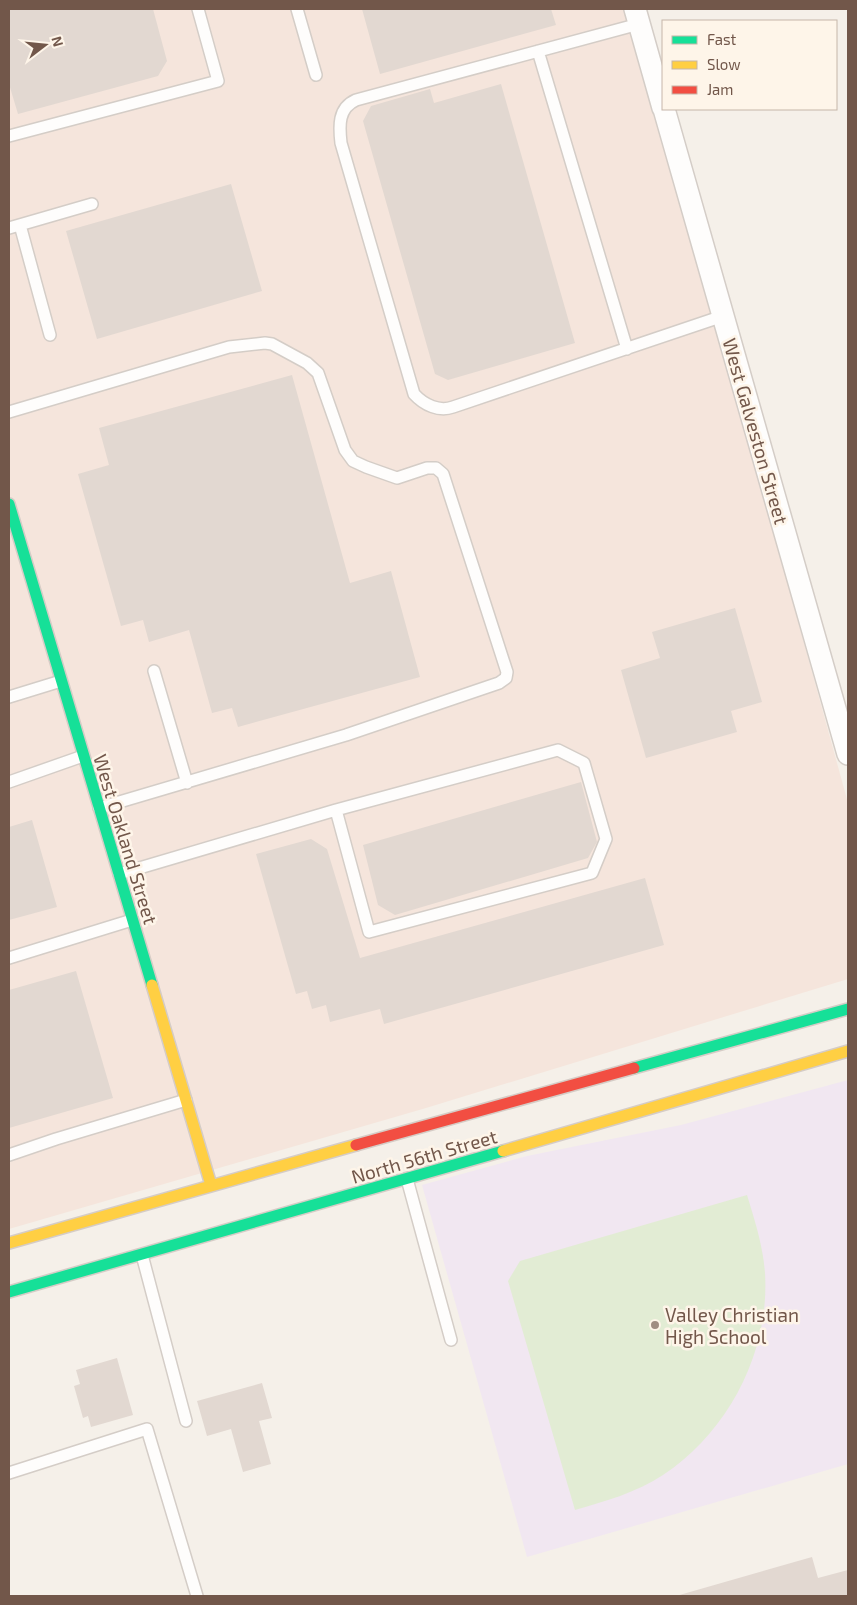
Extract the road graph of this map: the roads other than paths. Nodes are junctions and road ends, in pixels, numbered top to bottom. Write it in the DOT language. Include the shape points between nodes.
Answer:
graph roads {
  1 [pos="198,9"];
  2 [pos="297,9"];
  3 [pos="637,17"];
  4 [pos="538,51"];
  5 [pos="316,75"];
  6 [pos="662,104"];
  7 [pos="664,110"];
  8 [pos="9,136"];
  9 [pos="92,204"];
  10 [pos="14,227"];
  11 [pos="723,316"];
  12 [pos="50,335"];
  13 [pos="627,349"];
  14 [pos="9,412"];
  15 [pos="9,504"];
  16 [pos="154,671"];
  17 [pos="61,681"];
  18 [pos="9,696"];
  19 [pos="848,754"];
  20 [pos="83,756"];
  21 [pos="9,782"];
  22 [pos="187,783"];
  23 [pos="98,808"];
  24 [pos="336,810"];
  25 [pos="119,874"];
  26 [pos="132,920"];
  27 [pos="9,958"];
  28 [pos="848,1009"];
  29 [pos="848,1051"];
  30 [pos="186,1100"];
  31 [pos="9,1155"];
  32 [pos="408,1179"];
  33 [pos="211,1185"];
  34 [pos="9,1244"];
  35 [pos="142,1255"];
  36 [pos="9,1292"];
  37 [pos="451,1340"];
  38 [pos="186,1421"];
  39 [pos="9,1473"];
  40 [pos="197,1596"];
  1 -- 8 [label="lane" via="218,81"];
  2 -- 5 [label="lane"];
  3 -- 4 [label="lane"];
  3 -- 6 [label="street, West Galveston Street"];
  4 -- 13 [label="lane"];
  4 -- 13 [label="lane" via="356,100 343,110 341,144 414,394 428,405 446,409"];
  7 -- 11 [label="street, West Galveston Street"];
  9 -- 10 [label="lane"];
  10 -- 12 [label="lane"];
  11 -- 13 [label="lane"];
  11 -- 19 [label="street, West Galveston Street"];
  14 -- 22 [label="lane" via="229,347 265,342 288,351 318,373 345,450 353,461 396,478 427,468 436,468 443,474 508,672 506,678 499,684 358,732"];
  15 -- 17 [label="main road, West Oakland Street"];
  16 -- 22 [label="lane"];
  17 -- 18 [label="lane"];
  17 -- 20 [label="main road, West Oakland Street"];
  20 -- 21 [label="lane"];
  20 -- 23 [label="main road, West Oakland Street"];
  22 -- 23 [label="lane"];
  23 -- 25 [label="main road, West Oakland Street"];
  24 -- 24 [label="lane" via="558,750 584,763 606,839 592,873 369,932"];
  24 -- 25 [label="lane"];
  25 -- 26 [label="main road, West Oakland Street"];
  26 -- 27 [label="lane"];
  26 -- 30 [label="main road, West Oakland Street"];
  28 -- 33 [label="main road, North 56th Street"];
  29 -- 32 [label="main road, North 56th Street"];
  30 -- 31 [label="lane"];
  30 -- 33 [label="main road, West Oakland Street"];
  32 -- 35 [label="main road, North 56th Street"];
  32 -- 37 [label="lane"];
  33 -- 34 [label="main road, North 56th Street"];
  35 -- 36 [label="main road, North 56th Street"];
  35 -- 38 [label="lane"];
  39 -- 40 [label="lane" via="148,1429"];
}
